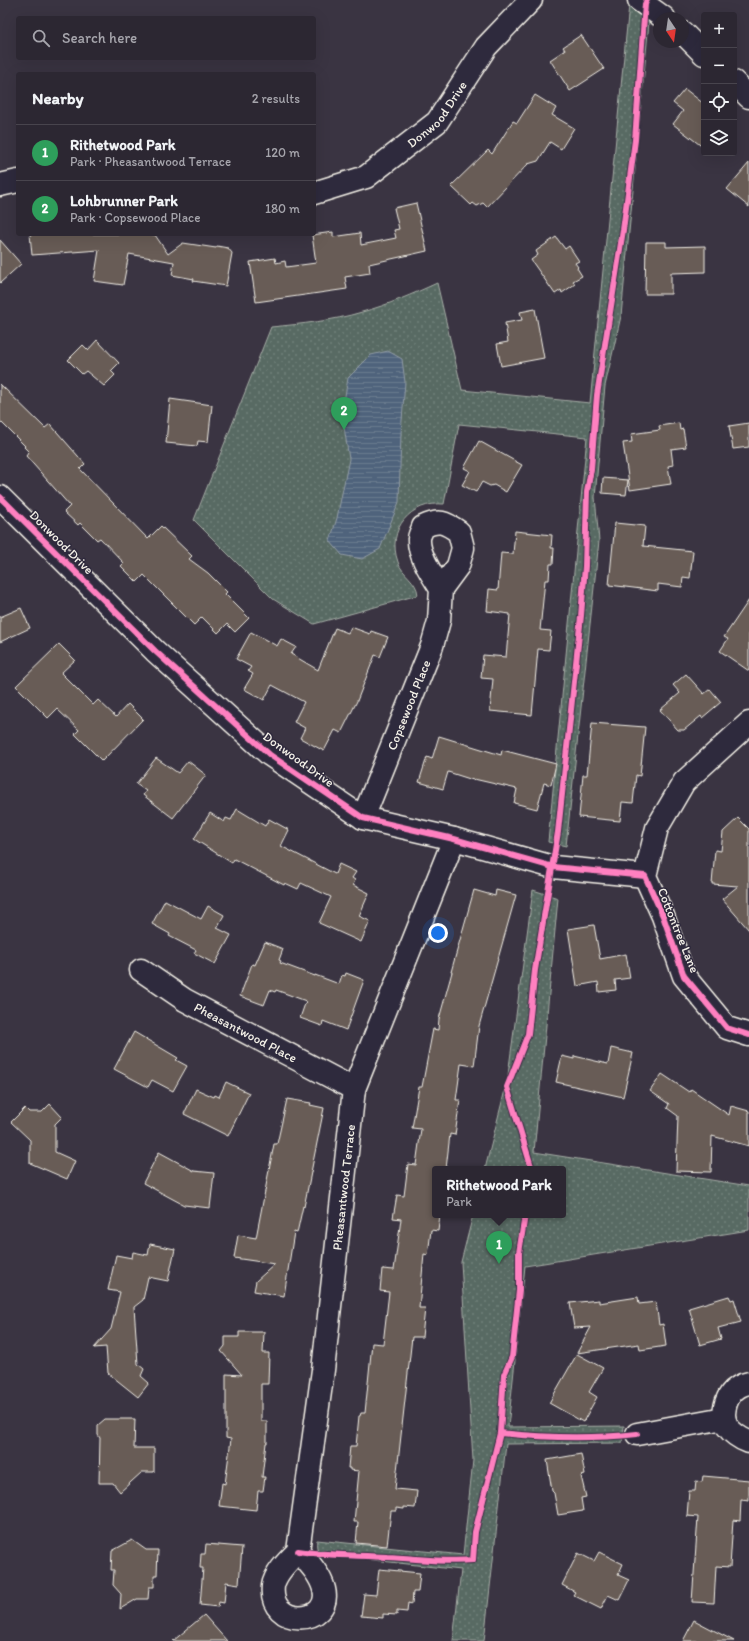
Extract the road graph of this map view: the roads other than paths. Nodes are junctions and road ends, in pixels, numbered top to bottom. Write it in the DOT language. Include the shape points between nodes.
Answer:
graph roads {
  1 [pos="531,0"];
  2 [pos="639,0"];
  3 [pos="665,12"];
  4 [pos="689,39"];
  5 [pos="701,51"];
  6 [pos="736,84"];
  7 [pos="749,97"];
  8 [pos="16,181"];
  9 [pos="0,185"];
  10 [pos="316,192"];
  11 [pos="0,497"];
  12 [pos="441,589"];
  13 [pos="749,723"];
  14 [pos="363,818"];
  15 [pos="454,838"];
  16 [pos="645,876"];
  17 [pos="141,970"];
  18 [pos="749,1035"];
  19 [pos="354,1089"];
  20 [pos="749,1383"];
  21 [pos="724,1418"];
  22 [pos="637,1434"];
  23 [pos="749,1442"];
  24 [pos="298,1551"];
  1 -- 10 [label="street, Donwood Drive" via="486,47 437,122 366,177"];
  2 -- 3 [label="street"];
  4 -- 5 [label="street"];
  6 -- 7 [label="street"];
  8 -- 9 [label="street"];
  11 -- 14 [label="street, Donwood Drive" via="155,651 270,755"];
  12 -- 14 [label="street, Copsewood Place" via="439,621 432,646"];
  13 -- 16 [label="street, Cottontree Lane" via="684,782 657,828"];
  14 -- 15 [label="street, Donwood Drive"];
  15 -- 16 [label="street, Donwood Drive" via="553,867"];
  15 -- 19 [label="street, Pheasantwood Terrace"];
  16 -- 18 [label="street, Cottontree Lane" via="663,916 684,976 727,1028"];
  17 -- 19 [label="street, Pheasantwood Place" via="185,1000"];
  19 -- 24 [label="street, Pheasantwood Terrace" via="323,1370"];
  20 -- 21 [label="street" via="743,1384 728,1397 725,1402"];
  21 -- 22 [label="street"];
  21 -- 23 [label="street" via="727,1426 741,1439"];
}
